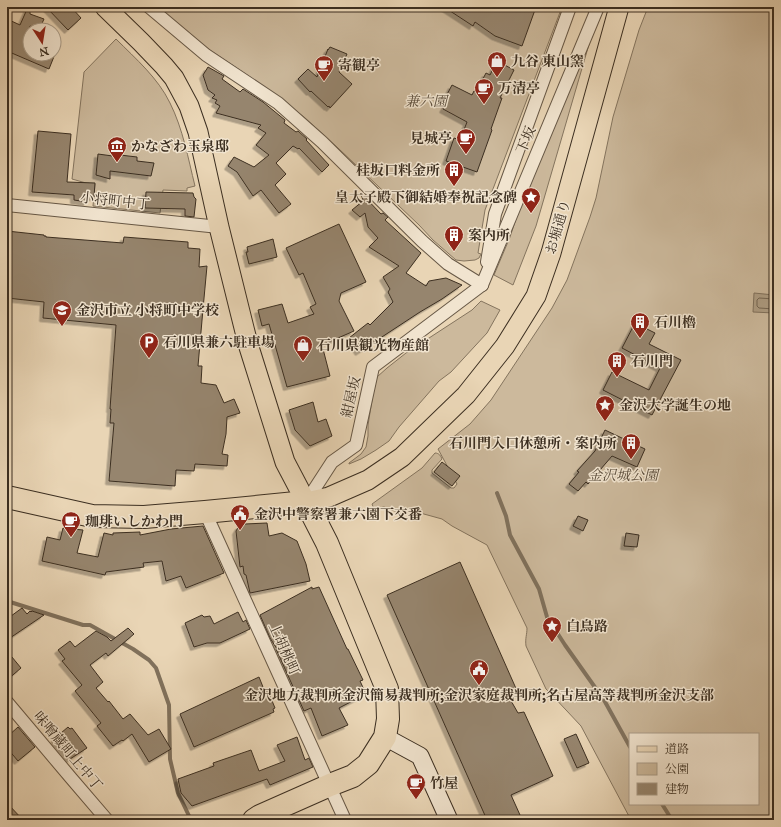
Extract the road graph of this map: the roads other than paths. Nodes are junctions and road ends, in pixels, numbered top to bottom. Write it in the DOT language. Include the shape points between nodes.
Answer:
graph roads {
  1 [pos="105,7"];
  2 [pos="150,7"];
  3 [pos="570,7"];
  4 [pos="598,7"];
  5 [pos="619,7"];
  6 [pos="7,205"];
  7 [pos="219,228"];
  8 [pos="482,285"];
  9 [pos="7,497"];
  10 [pos="306,502"];
  11 [pos="205,512"];
  12 [pos="7,702"];
  13 [pos="385,737"];
  14 [pos="330,785"];
  15 [pos="107,820"];
  16 [pos="254,820"];
  17 [pos="345,820"];
  18 [pos="449,820"];
  1 -- 7 [label="main road" via="174,78 189,106 198,132"];
  2 -- 8 [label="street" via="206,55 278,103 322,142 422,241 448,264"];
  3 -- 8 [label="street" via="495,214"];
  4 -- 8 [label="street, 下坂"];
  5 -- 10 [label="main road, お堀通り" via="551,254 536,296 506,346 466,395 402,457 368,480 329,497"];
  6 -- 7 [label="street, 小将町中丁"];
  7 -- 10 [label="main road" via="248,344 285,462"];
  8 -- 10 [label="street, 紺屋坂" via="373,367 356,445 332,462"];
  9 -- 11 [label="highway" via="92,516 144,517"];
  10 -- 11 [label="highway"];
  10 -- 13 [label="highway" via="327,543 387,689 388,719"];
  11 -- 14 [label="street, 上胡桃町"];
  12 -- 15 [label="street, 味噌蔵町上中丁"];
  13 -- 14 [label="highway" via="368,764 353,776"];
  13 -- 18 [label="street" via="420,756"];
  14 -- 16 [label="highway"];
  14 -- 17 [label="street, 上胡桃町"];
}
